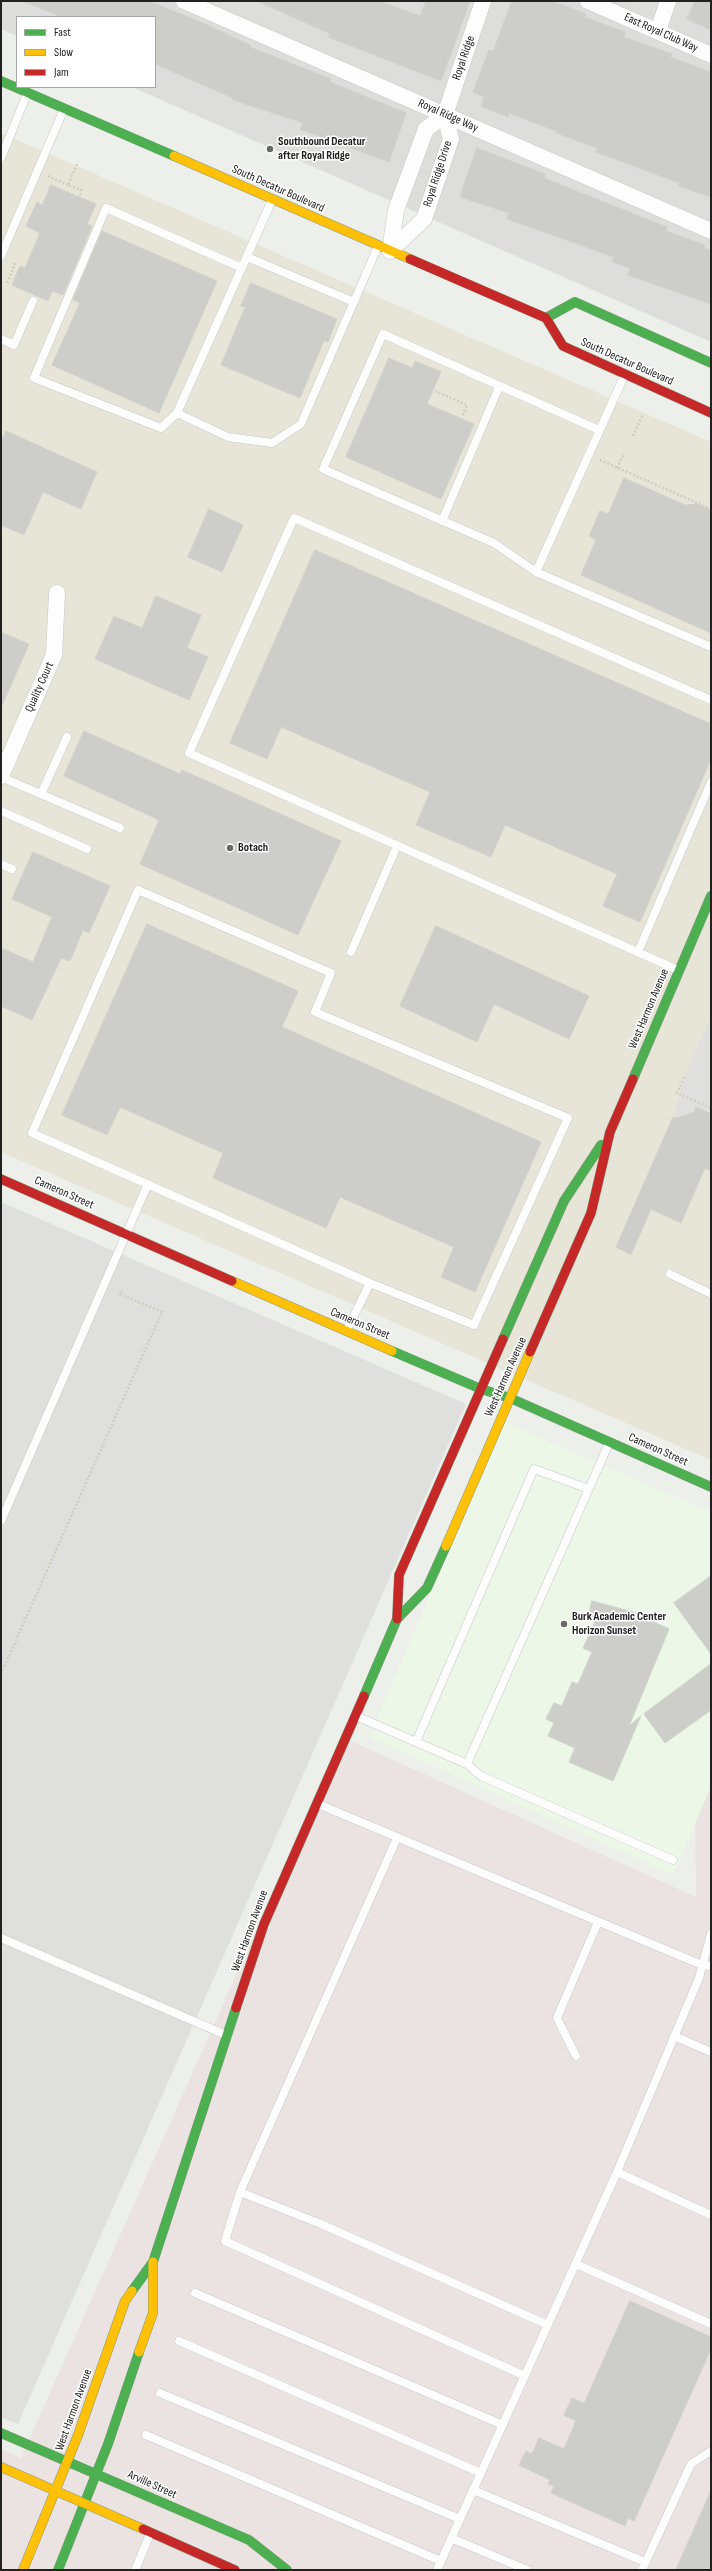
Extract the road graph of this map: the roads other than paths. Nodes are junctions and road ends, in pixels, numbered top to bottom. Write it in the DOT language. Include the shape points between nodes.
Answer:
graph roads {
  1 [pos="184,1"];
  2 [pos="483,1"];
  3 [pos="588,1"];
  4 [pos="668,1"];
  5 [pos="658,31"];
  6 [pos="711,54"];
  7 [pos="1,81"];
  8 [pos="16,88"];
  9 [pos="17,88"];
  10 [pos="28,93"];
  11 [pos="64,109"];
  12 [pos="445,115"];
  13 [pos="1,158"];
  14 [pos="272,199"];
  15 [pos="711,231"];
  16 [pos="384,248"];
  17 [pos="1,256"];
  18 [pos="247,257"];
  19 [pos="242,268"];
  20 [pos="33,301"];
  21 [pos="354,302"];
  22 [pos="546,318"];
  23 [pos="1,340"];
  24 [pos="711,363"];
  25 [pos="625,374"];
  26 [pos="499,387"];
  27 [pos="177,413"];
  28 [pos="711,413"];
  29 [pos="599,430"];
  30 [pos="442,521"];
  31 [pos="536,572"];
  32 [pos="57,593"];
  33 [pos="711,646"];
  34 [pos="711,700"];
  35 [pos="67,737"];
  36 [pos="1,777"];
  37 [pos="711,782"];
  38 [pos="41,794"];
  39 [pos="1,811"];
  40 [pos="120,828"];
  41 [pos="397,846"];
  42 [pos="87,849"];
  43 [pos="1,864"];
  44 [pos="12,869"];
  45 [pos="711,896"];
  46 [pos="351,952"];
  47 [pos="638,952"];
  48 [pos="679,970"];
  49 [pos="610,1132"];
  50 [pos="1,1179"];
  51 [pos="148,1184"];
  52 [pos="126,1233"];
  53 [pos="670,1274"];
  54 [pos="370,1283"];
  55 [pos="711,1294"];
  56 [pos="347,1331"];
  57 [pos="481,1389"];
  58 [pos="510,1398"];
  59 [pos="610,1442"];
  60 [pos="711,1487"];
  61 [pos="589,1489"];
  62 [pos="1,1521"];
  63 [pos="397,1619"];
  64 [pos="354,1715"];
  65 [pos="416,1742"];
  66 [pos="467,1764"];
  67 [pos="315,1803"];
  68 [pos="397,1838"];
  69 [pos="673,1860"];
  70 [pos="598,1922"];
  71 [pos="711,1934"];
  72 [pos="1,1938"];
  73 [pos="702,1965"];
  74 [pos="711,1966"];
  75 [pos="226,2036"];
  76 [pos="674,2036"];
  77 [pos="711,2052"];
  78 [pos="576,2056"];
  79 [pos="617,2172"];
  80 [pos="240,2192"];
  81 [pos="711,2215"];
  82 [pos="152,2262"];
  83 [pos="576,2264"];
  84 [pos="195,2293"];
  85 [pos="711,2324"];
  86 [pos="548,2325"];
  87 [pos="179,2341"];
  88 [pos="525,2376"];
  89 [pos="160,2393"];
  90 [pos="503,2424"];
  91 [pos="1,2433"];
  92 [pos="146,2434"];
  93 [pos="711,2451"];
  94 [pos="68,2461"];
  95 [pos="1,2467"];
  96 [pos="97,2473"];
  97 [pos="480,2473"];
  98 [pos="473,2490"];
  99 [pos="56,2491"];
  100 [pos="85,2504"];
  101 [pos="460,2519"];
  102 [pos="151,2533"];
  103 [pos="451,2538"];
  104 [pos="645,2562"];
  105 [pos="439,2567"];
  106 [pos="23,2570"];
  107 [pos="58,2570"];
  108 [pos="134,2570"];
  109 [pos="235,2570"];
  110 [pos="287,2570"];
  111 [pos="527,2570"];
  112 [pos="642,2570"];
  1 -- 12 [label="street, Royal Ridge Way"];
  2 -- 12 [label="street, Royal Ridge"];
  3 -- 5 [label="street, East Royal Club Way"];
  4 -- 5 [label="street"];
  5 -- 6 [label="street, East Royal Club Way"];
  7 -- 8 [label="main road, South Decatur Boulevard"];
  9 -- 10 [label="main road, South Decatur Boulevard"];
  10 -- 11 [label="main road, South Decatur Boulevard"];
  10 -- 13 [label="lane"];
  11 -- 14 [label="main road, South Decatur Boulevard"];
  11 -- 17 [label="lane"];
  12 -- 15 [label="street, Royal Ridge Way"];
  12 -- 16 [label="street, Royal Ridge Drive" via="426,129"];
  12 -- 16 [label="street, Royal Ridge Drive" via="451,139 424,219"];
  14 -- 16 [label="main road, South Decatur Boulevard"];
  14 -- 18 [label="lane"];
  16 -- 21 [label="lane"];
  16 -- 22 [label="main road, South Decatur Boulevard"];
  18 -- 19 [label="lane"];
  18 -- 21 [label="lane"];
  19 -- 27 [label="lane"];
  19 -- 27 [label="lane" via="106,208 34,378 161,428"];
  20 -- 23 [label="lane" via="14,345"];
  21 -- 27 [label="lane" via="301,424 272,443 228,437"];
  22 -- 24 [label="main road" via="575,302"];
  22 -- 25 [label="main road, South Decatur Boulevard" via="563,346"];
  25 -- 28 [label="main road, South Decatur Boulevard"];
  25 -- 29 [label="lane"];
  26 -- 29 [label="lane"];
  26 -- 30 [label="lane"];
  26 -- 30 [label="lane" via="383,334 323,469"];
  29 -- 31 [label="lane"];
  30 -- 31 [label="lane" via="494,543"];
  31 -- 33 [label="lane"];
  32 -- 36 [label="street, Quality Court" via="54,655"];
  34 -- 41 [label="lane" via="294,518 188,753"];
  35 -- 38 [label="lane"];
  36 -- 38 [label="lane"];
  37 -- 47 [label="lane"];
  38 -- 40 [label="lane"];
  39 -- 42 [label="lane"];
  41 -- 46 [label="lane"];
  41 -- 47 [label="lane"];
  43 -- 44 [label="lane"];
  45 -- 48 [label="main road, West Harmon Avenue"];
  47 -- 48 [label="lane"];
  48 -- 49 [label="main road, West Harmon Avenue"];
  49 -- 57 [label="main road, West Harmon Avenue" via="564,1201"];
  49 -- 58 [label="main road, West Harmon Avenue" via="591,1213"];
  50 -- 52 [label="main road, Cameron Street"];
  51 -- 52 [label="lane"];
  51 -- 54 [label="lane"];
  51 -- 54 [label="lane" via="32,1132 138,890 331,973 315,1012 568,1118 474,1325"];
  52 -- 56 [label="main road, Cameron Street"];
  52 -- 62 [label="lane"];
  53 -- 55 [label="lane"];
  54 -- 56 [label="lane"];
  56 -- 57 [label="main road, Cameron Street"];
  57 -- 58 [label="main road, Cameron Street"];
  57 -- 63 [label="main road, West Harmon Avenue" via="399,1575"];
  58 -- 59 [label="main road, Cameron Street"];
  58 -- 63 [label="main road, West Harmon Avenue" via="427,1588"];
  59 -- 60 [label="main road, Cameron Street"];
  59 -- 61 [label="lane"];
  61 -- 65 [label="lane" via="534,1469"];
  61 -- 66 [label="lane"];
  63 -- 64 [label="main road, West Harmon Avenue"];
  64 -- 65 [label="lane"];
  64 -- 67 [label="main road, West Harmon Avenue"];
  65 -- 66 [label="lane"];
  66 -- 69 [label="lane" via="481,1776"];
  67 -- 68 [label="lane"];
  67 -- 75 [label="main road, West Harmon Avenue" via="264,1924"];
  68 -- 70 [label="lane"];
  68 -- 80 [label="lane"];
  70 -- 73 [label="lane"];
  70 -- 78 [label="lane" via="557,2018"];
  71 -- 73 [label="lane"];
  72 -- 75 [label="lane"];
  73 -- 74 [label="lane"];
  73 -- 76 [label="lane"];
  75 -- 82 [label="main road, West Harmon Avenue"];
  76 -- 77 [label="lane"];
  76 -- 79 [label="lane"];
  79 -- 81 [label="lane"];
  79 -- 83 [label="lane"];
  80 -- 86 [label="lane" via="321,2224"];
  80 -- 88 [label="lane" via="225,2241"];
  82 -- 94 [label="main road, West Harmon Avenue" via="125,2301"];
  82 -- 96 [label="main road, West Harmon Avenue" via="153,2313"];
  83 -- 85 [label="lane"];
  83 -- 86 [label="lane"];
  84 -- 90 [label="lane"];
  86 -- 88 [label="lane"];
  87 -- 97 [label="lane"];
  88 -- 90 [label="lane"];
  89 -- 101 [label="lane"];
  90 -- 97 [label="lane"];
  91 -- 94 [label="main road, Arville Street"];
  92 -- 105 [label="lane"];
  93 -- 104 [label="lane" via="690,2464"];
  94 -- 96 [label="main road, Arville Street"];
  94 -- 99 [label="main road, West Harmon Avenue"];
  95 -- 99 [label="main road"];
  96 -- 100 [label="main road, West Harmon Avenue"];
  96 -- 110 [label="main road, Arville Street" via="249,2540"];
  97 -- 98 [label="lane"];
  98 -- 101 [label="lane"];
  98 -- 104 [label="lane"];
  99 -- 100 [label="main road"];
  99 -- 106 [label="main road, West Harmon Avenue"];
  100 -- 102 [label="main road"];
  100 -- 107 [label="main road, West Harmon Avenue"];
  101 -- 103 [label="lane"];
  102 -- 108 [label="lane"];
  102 -- 109 [label="main road"];
  103 -- 105 [label="lane"];
  103 -- 111 [label="lane"];
  104 -- 112 [label="lane"];
}
